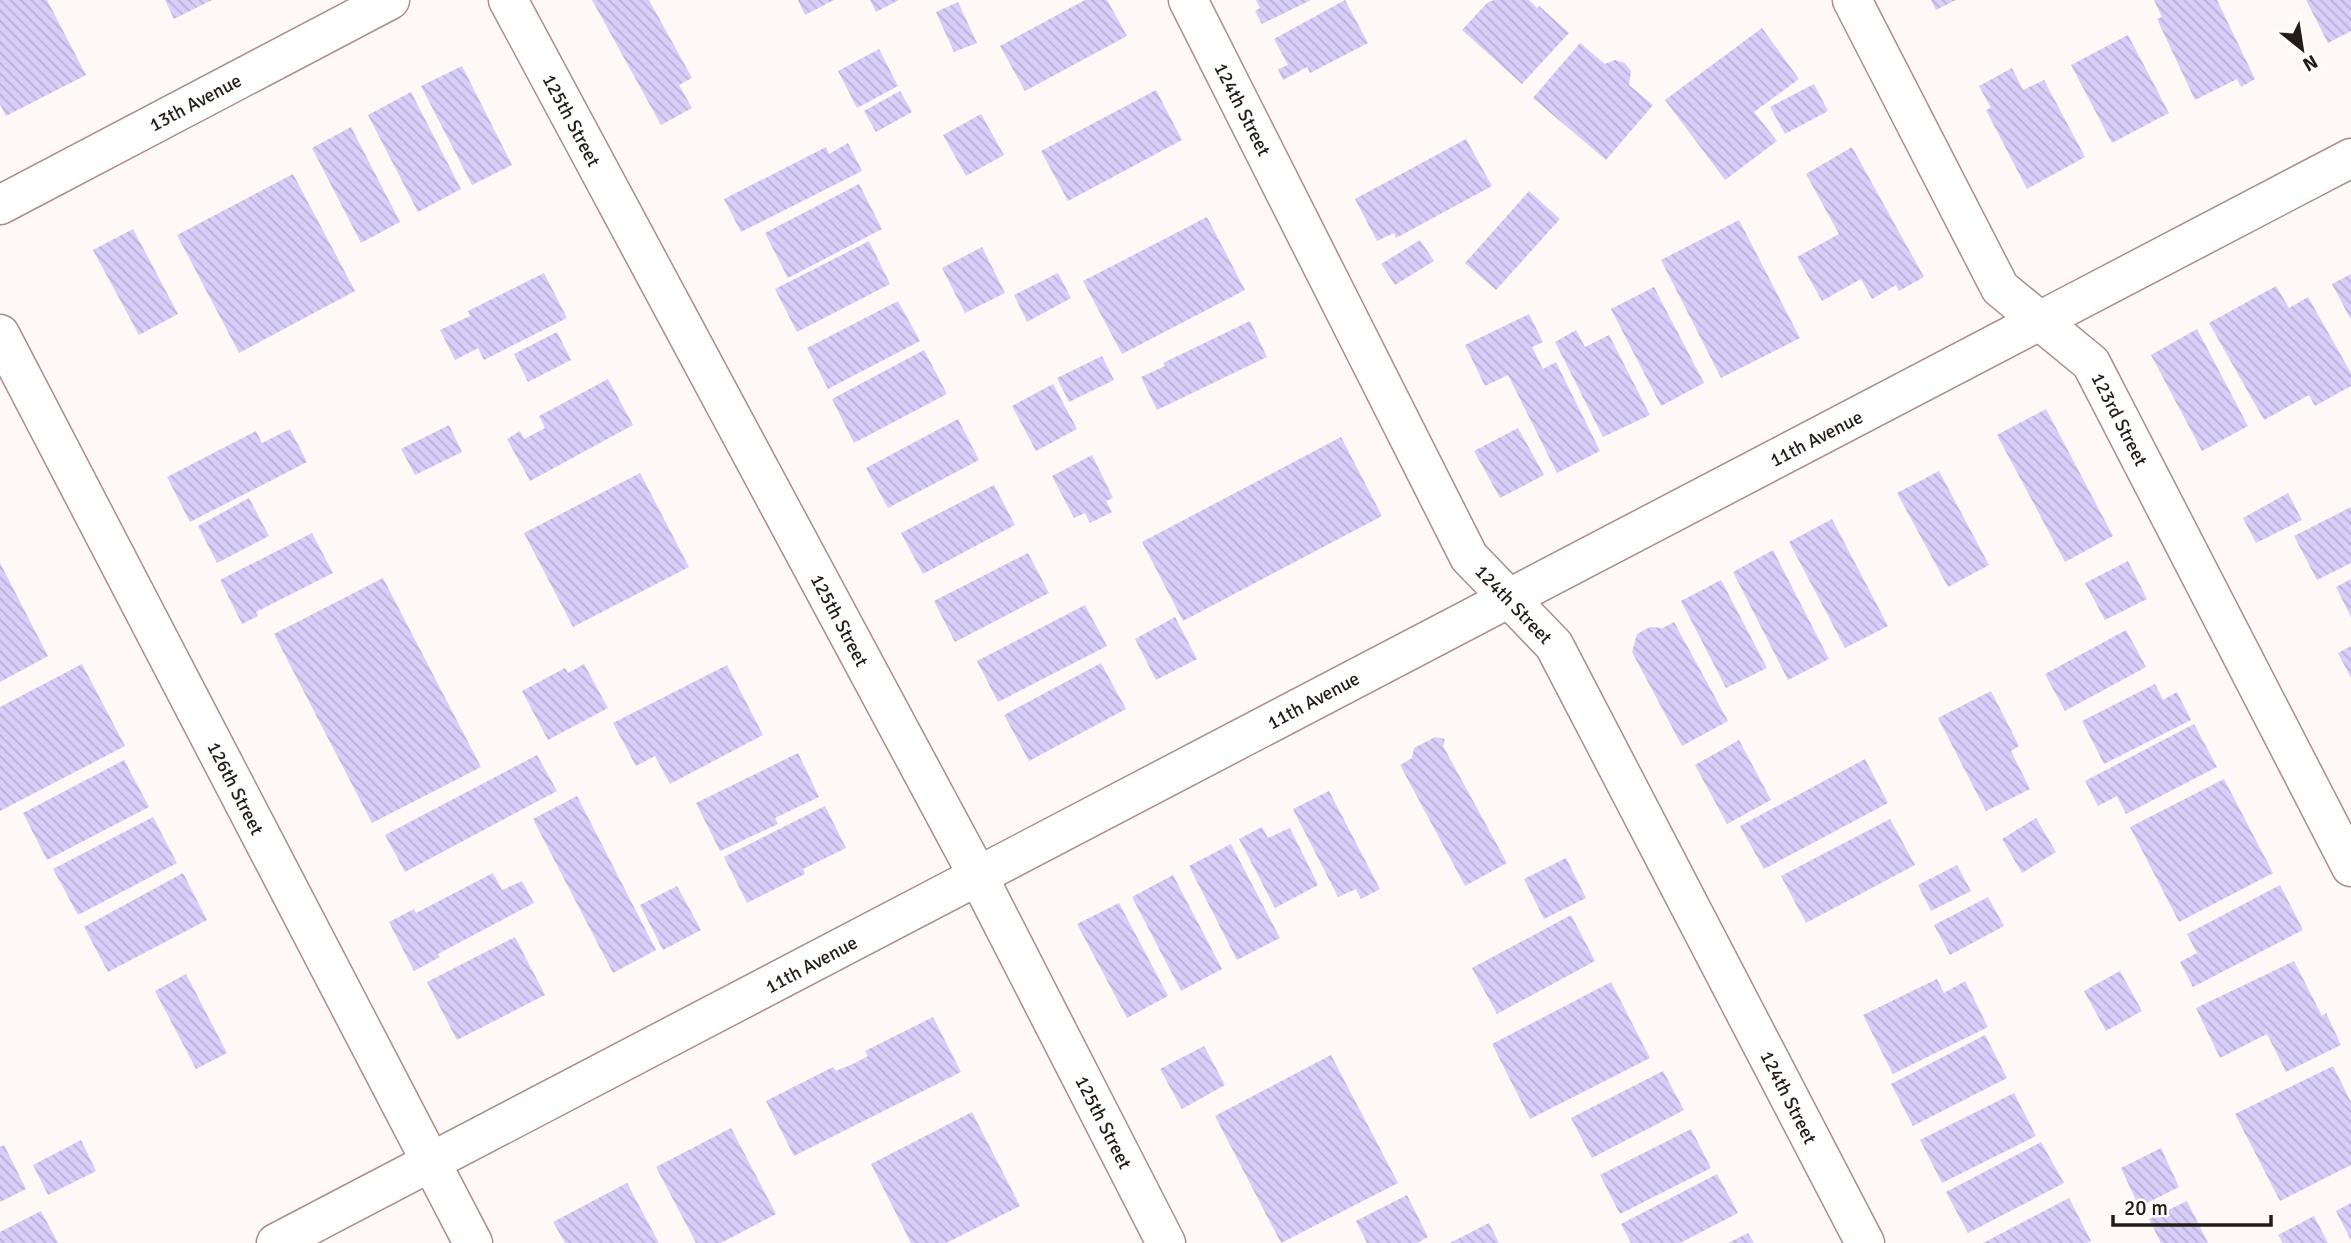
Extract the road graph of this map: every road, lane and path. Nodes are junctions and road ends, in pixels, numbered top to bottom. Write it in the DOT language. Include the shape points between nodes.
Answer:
graph roads {
  1 [pos="390,0"];
  2 [pos="508,0"];
  3 [pos="1188,0"];
  4 [pos="1852,0"];
  5 [pos="2351,158"];
  6 [pos="0,205"];
  7 [pos="2041,322"];
  8 [pos="0,334"];
  9 [pos="1509,597"];
  10 [pos="2351,867"];
  11 [pos="978,876"];
  12 [pos="431,1163"];
  13 [pos="276,1243"];
  14 [pos="473,1243"];
  15 [pos="1166,1243"];
  16 [pos="1865,1243"];
  1 -- 6 [label="street, 13th Avenue"];
  2 -- 11 [label="street, 125th Street"];
  3 -- 9 [label="street, 124th Street" via="1469,557"];
  4 -- 7 [label="street, 123rd Street" via="2000,288"];
  5 -- 7 [label="street, 11th Avenue"];
  7 -- 9 [label="street, 11th Avenue"];
  7 -- 10 [label="street, 123rd Street" via="2091,363"];
  8 -- 12 [label="street, 126th Street"];
  9 -- 11 [label="street, 11th Avenue"];
  9 -- 16 [label="street, 124th Street" via="1554,645"];
  11 -- 12 [label="street, 11th Avenue"];
  11 -- 15 [label="street, 125th Street"];
  12 -- 13 [label="street, 11th Avenue"];
  12 -- 14 [label="street, 126th Street"];
}
